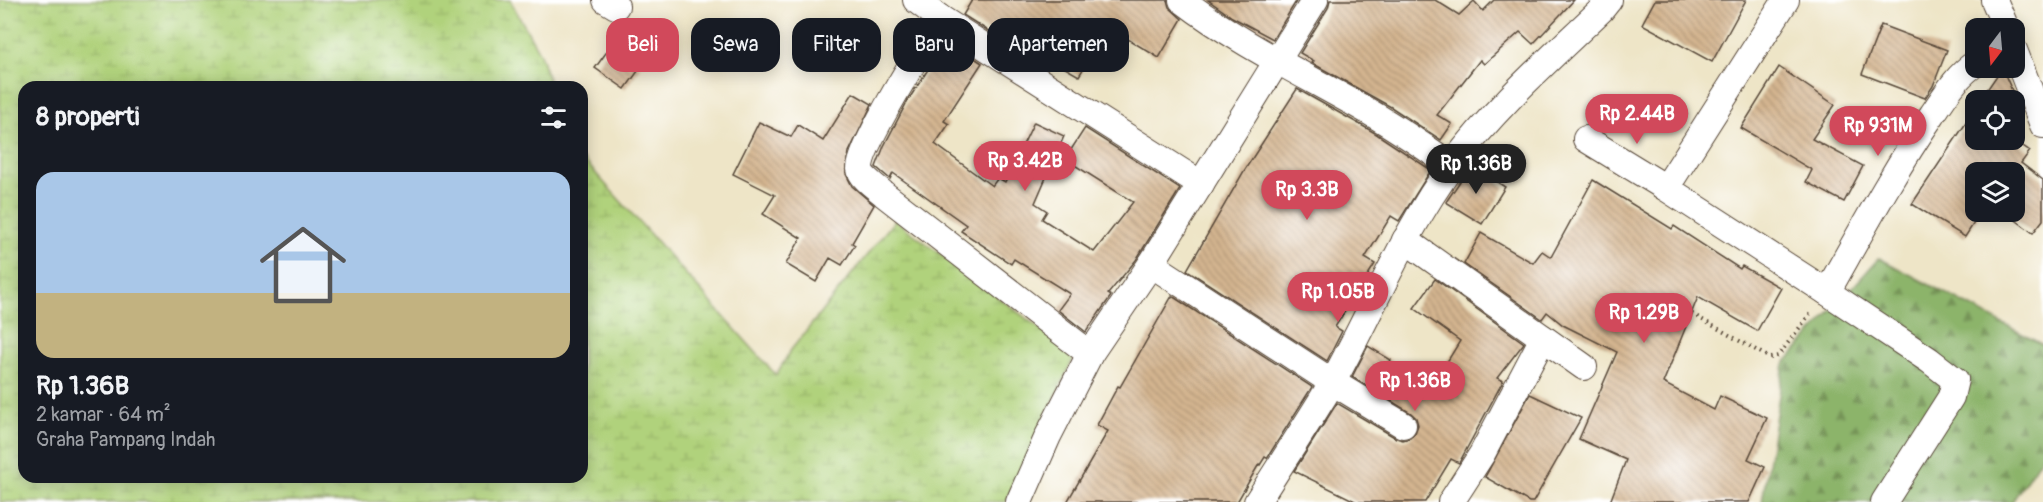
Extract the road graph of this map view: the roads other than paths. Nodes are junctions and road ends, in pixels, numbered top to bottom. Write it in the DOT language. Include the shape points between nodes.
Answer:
graph roads {
  1 [pos="916,0"];
  2 [pos="1182,0"];
  3 [pos="1315,0"];
  4 [pos="1786,0"];
  5 [pos="1994,0"];
  6 [pos="1599,4"];
  7 [pos="940,18"];
  8 [pos="2002,18"];
  9 [pos="975,40"];
  10 [pos="1278,62"];
  11 [pos="1965,70"];
  12 [pos="908,72"];
  13 [pos="2025,78"];
  14 [pos="2043,125"];
  15 [pos="1586,139"];
  16 [pos="1452,166"];
  17 [pos="1201,184"];
  18 [pos="1666,188"];
  19 [pos="1405,240"];
  20 [pos="1150,264"];
  21 [pos="1827,292"];
  22 [pos="1543,338"];
  23 [pos="1090,354"];
  24 [pos="1584,367"];
  25 [pos="1332,382"];
  26 [pos="1403,425"];
  27 [pos="1019,502"];
  28 [pos="1257,502"];
  29 [pos="1451,502"];
  30 [pos="1884,502"];
  1 -- 7 [label="street"];
  2 -- 10 [label="street"];
  3 -- 10 [label="street"];
  4 -- 18 [label="street"];
  5 -- 8 [label="street"];
  6 -- 16 [label="street" via="1479,131"];
  9 -- 17 [label="street"];
  10 -- 16 [label="street" via="1360,106"];
  10 -- 17 [label="street"];
  11 -- 21 [label="street" via="1908,150"];
  12 -- 23 [label="street" via="874,131 860,166 862,174"];
  13 -- 14 [label="street"];
  15 -- 18 [label="street"];
  16 -- 19 [label="street"];
  17 -- 20 [label="street"];
  18 -- 21 [label="street"];
  19 -- 22 [label="street"];
  19 -- 25 [label="street"];
  20 -- 23 [label="street"];
  20 -- 25 [label="street"];
  21 -- 30 [label="street" via="1955,381 1951,397"];
  22 -- 24 [label="street"];
  22 -- 29 [label="street" via="1482,454"];
  23 -- 27 [label="street"];
  25 -- 26 [label="street"];
  25 -- 28 [label="street"];
}
